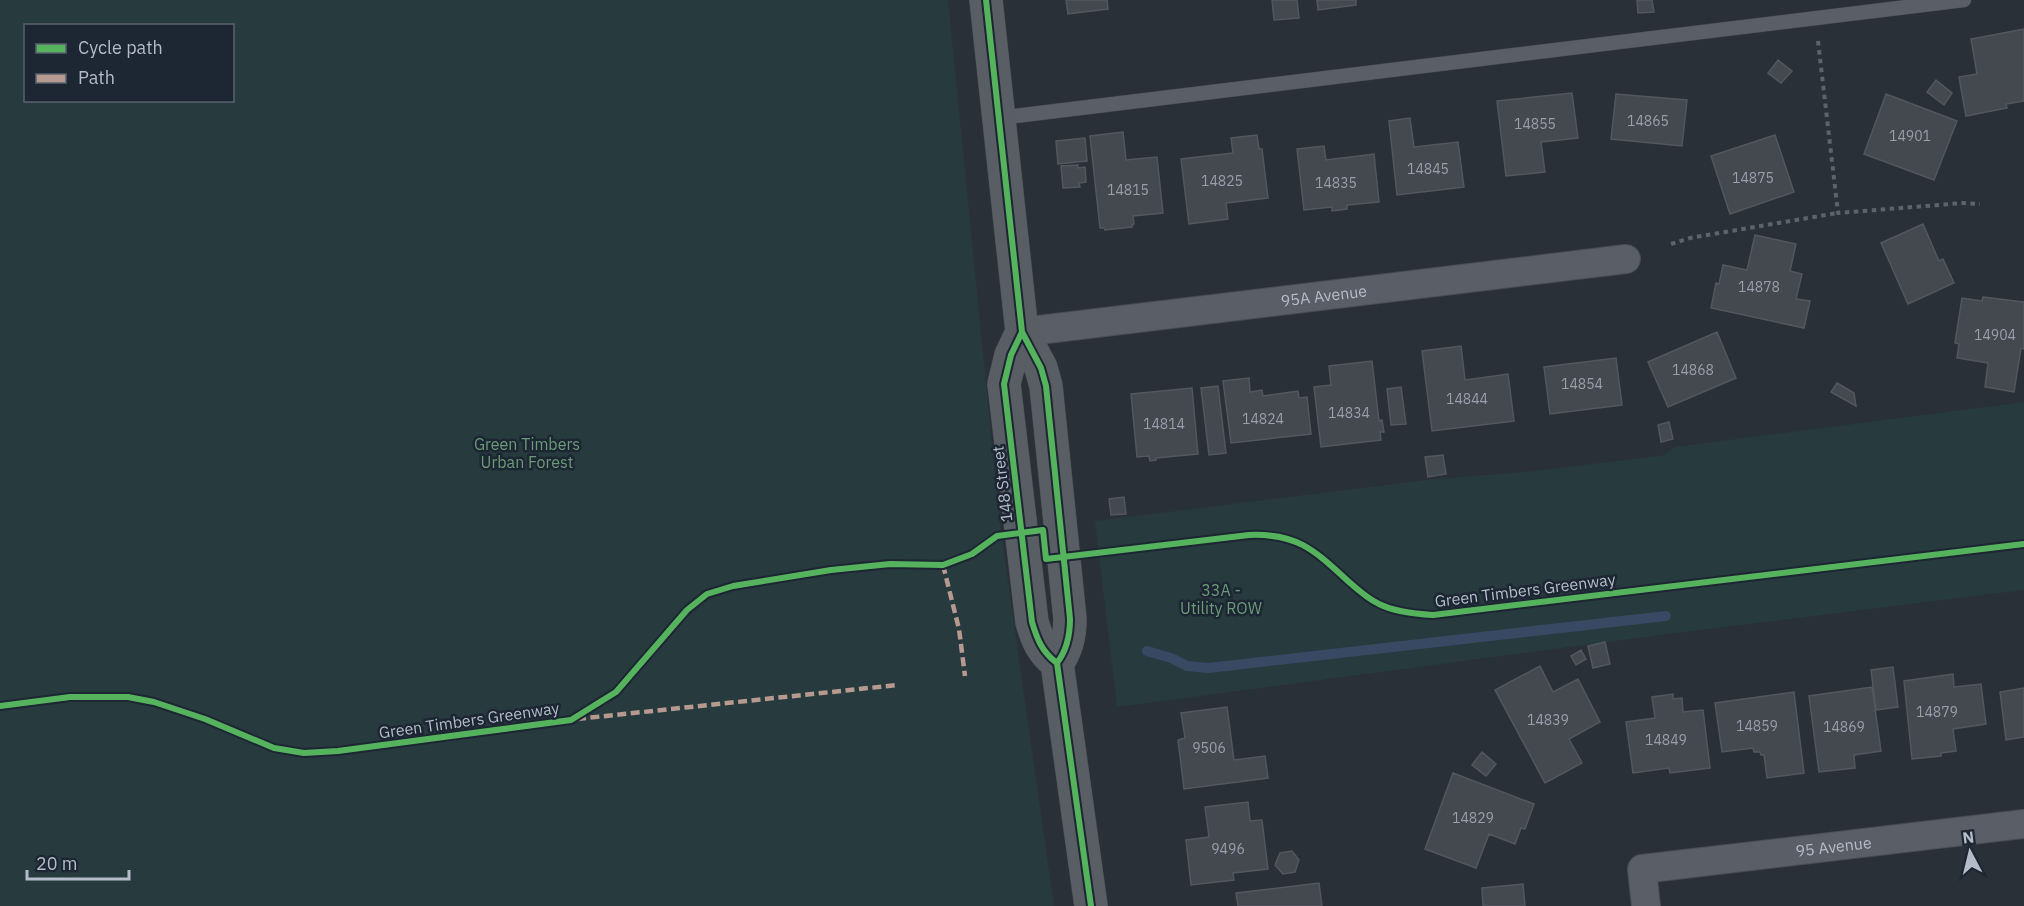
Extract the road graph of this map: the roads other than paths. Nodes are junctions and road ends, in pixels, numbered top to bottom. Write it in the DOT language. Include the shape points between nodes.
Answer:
graph roads {
  1 [pos="986,0"];
  2 [pos="1964,0"];
  3 [pos="999,118"];
  4 [pos="1626,259"];
  5 [pos="1022,332"];
  6 [pos="2024,824"];
  7 [pos="1091,906"];
  8 [pos="1646,906"];
  1 -- 3 [label="main road, 148 Street"];
  2 -- 3 [label="lane"];
  3 -- 5 [label="main road, 148 Street"];
  4 -- 5 [label="street, 95A Avenue"];
  5 -- 7 [label="main road, 148 Street" via="1004,384 1032,622 1040,646 1057,663"];
  6 -- 8 [label="street, 95 Avenue" via="1641,869"];
}
